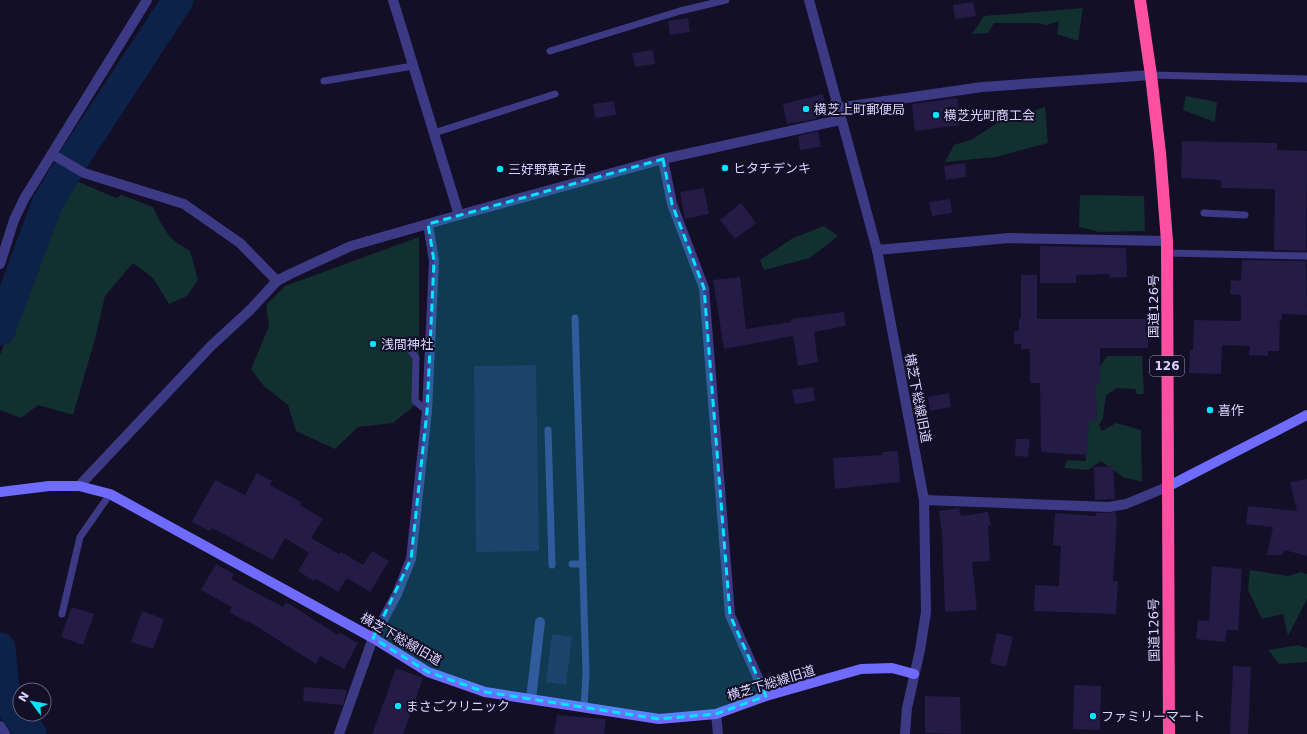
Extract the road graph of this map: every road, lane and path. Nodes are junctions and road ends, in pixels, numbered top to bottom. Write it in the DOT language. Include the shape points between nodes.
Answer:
graph roads {
  1 [pos="147,0"];
  2 [pos="393,0"];
  3 [pos="726,0"];
  4 [pos="809,0"];
  5 [pos="1140,0"];
  6 [pos="550,51"];
  7 [pos="413,66"];
  8 [pos="1151,75"];
  9 [pos="1307,79"];
  10 [pos="324,81"];
  11 [pos="555,94"];
  12 [pos="837,108"];
  13 [pos="840,120"];
  14 [pos="434,133"];
  15 [pos="55,157"];
  16 [pos="664,159"];
  17 [pos="1204,213"];
  18 [pos="459,215"];
  19 [pos="1245,215"];
  20 [pos="428,224"];
  21 [pos="1167,247"];
  22 [pos="877,250"];
  23 [pos="1307,256"];
  24 [pos="0,264"];
  25 [pos="277,280"];
  26 [pos="575,318"];
  27 [pos="409,348"];
  28 [pos="427,411"];
  29 [pos="1307,415"];
  30 [pos="548,430"];
  31 [pos="79,486"];
  32 [pos="1167,487"];
  33 [pos="0,492"];
  34 [pos="110,494"];
  35 [pos="924,500"];
  36 [pos="572,564"];
  37 [pos="583,564"];
  38 [pos="552,565"];
  39 [pos="62,614"];
  40 [pos="540,622"];
  41 [pos="372,638"];
  42 [pos="914,674"];
  43 [pos="766,696"];
  44 [pos="532,699"];
  45 [pos="584,707"];
  46 [pos="716,714"];
  47 [pos="0,726"];
  48 [pos="5,734"];
  49 [pos="339,734"];
  50 [pos="718,734"];
  51 [pos="905,734"];
  52 [pos="1169,734"];
  1 -- 15 [label="street"];
  2 -- 7 [label="street"];
  3 -- 6 [label="lane" via="680,11"];
  4 -- 12 [label="street, 横芝下総線旧道"];
  5 -- 8 [label="highway, 国道126号 / 126"];
  7 -- 10 [label="lane"];
  7 -- 14 [label="street"];
  8 -- 9 [label="lane"];
  8 -- 12 [label="street" via="982,87"];
  8 -- 21 [label="highway, 国道126号 / 126"];
  11 -- 14 [label="lane"];
  12 -- 13 [label="street, 横芝下総線旧道"];
  13 -- 16 [label="street"];
  13 -- 22 [label="street, 横芝下総線旧道"];
  14 -- 18 [label="street"];
  15 -- 24 [label="street" via="24,199 14,220"];
  15 -- 25 [label="street" via="77,170 184,204 240,243"];
  16 -- 18 [label="street"];
  16 -- 43 [label="street" via="672,204 704,288 730,615"];
  17 -- 19 [label="lane"];
  18 -- 20 [label="street"];
  20 -- 25 [label="street" via="351,246"];
  20 -- 28 [label="street" via="434,261"];
  21 -- 22 [label="street" via="1009,238"];
  21 -- 23 [label="lane"];
  21 -- 32 [label="highway, 国道126号 / 126"];
  22 -- 35 [label="street, 横芝下総線旧道"];
  25 -- 31 [label="street"];
  26 -- 37 [label="lane"];
  27 -- 28 [label="lane" via="416,358 415,401"];
  28 -- 41 [label="street" via="411,559 397,594"];
  29 -- 32 [label="street"];
  30 -- 38 [label="lane"];
  31 -- 33 [label="street, 横芝下総線旧道" via="49,486"];
  31 -- 34 [label="street, 横芝下総線旧道"];
  32 -- 35 [label="street" via="1126,504 1109,507"];
  32 -- 52 [label="highway, 国道126号 / 126"];
  34 -- 39 [label="lane" via="80,537"];
  34 -- 41 [label="street, 横芝下総線旧道"];
  35 -- 42 [label="street, 横芝下総線旧道" via="926,612"];
  36 -- 37 [label="lane"];
  37 -- 45 [label="lane" via="586,673"];
  40 -- 44 [label="street"];
  41 -- 44 [label="street, 横芝下総線旧道" via="428,672 485,692"];
  41 -- 49 [label="street"];
  42 -- 43 [label="street, 横芝下総線旧道" via="892,668 861,669"];
  42 -- 51 [label="street"];
  43 -- 46 [label="street, 横芝下総線旧道"];
  44 -- 45 [label="street, 横芝下総線旧道"];
  45 -- 46 [label="street, 横芝下総線旧道" via="659,719"];
  46 -- 50 [label="street"];
  47 -- 48 [label="street"];
}
